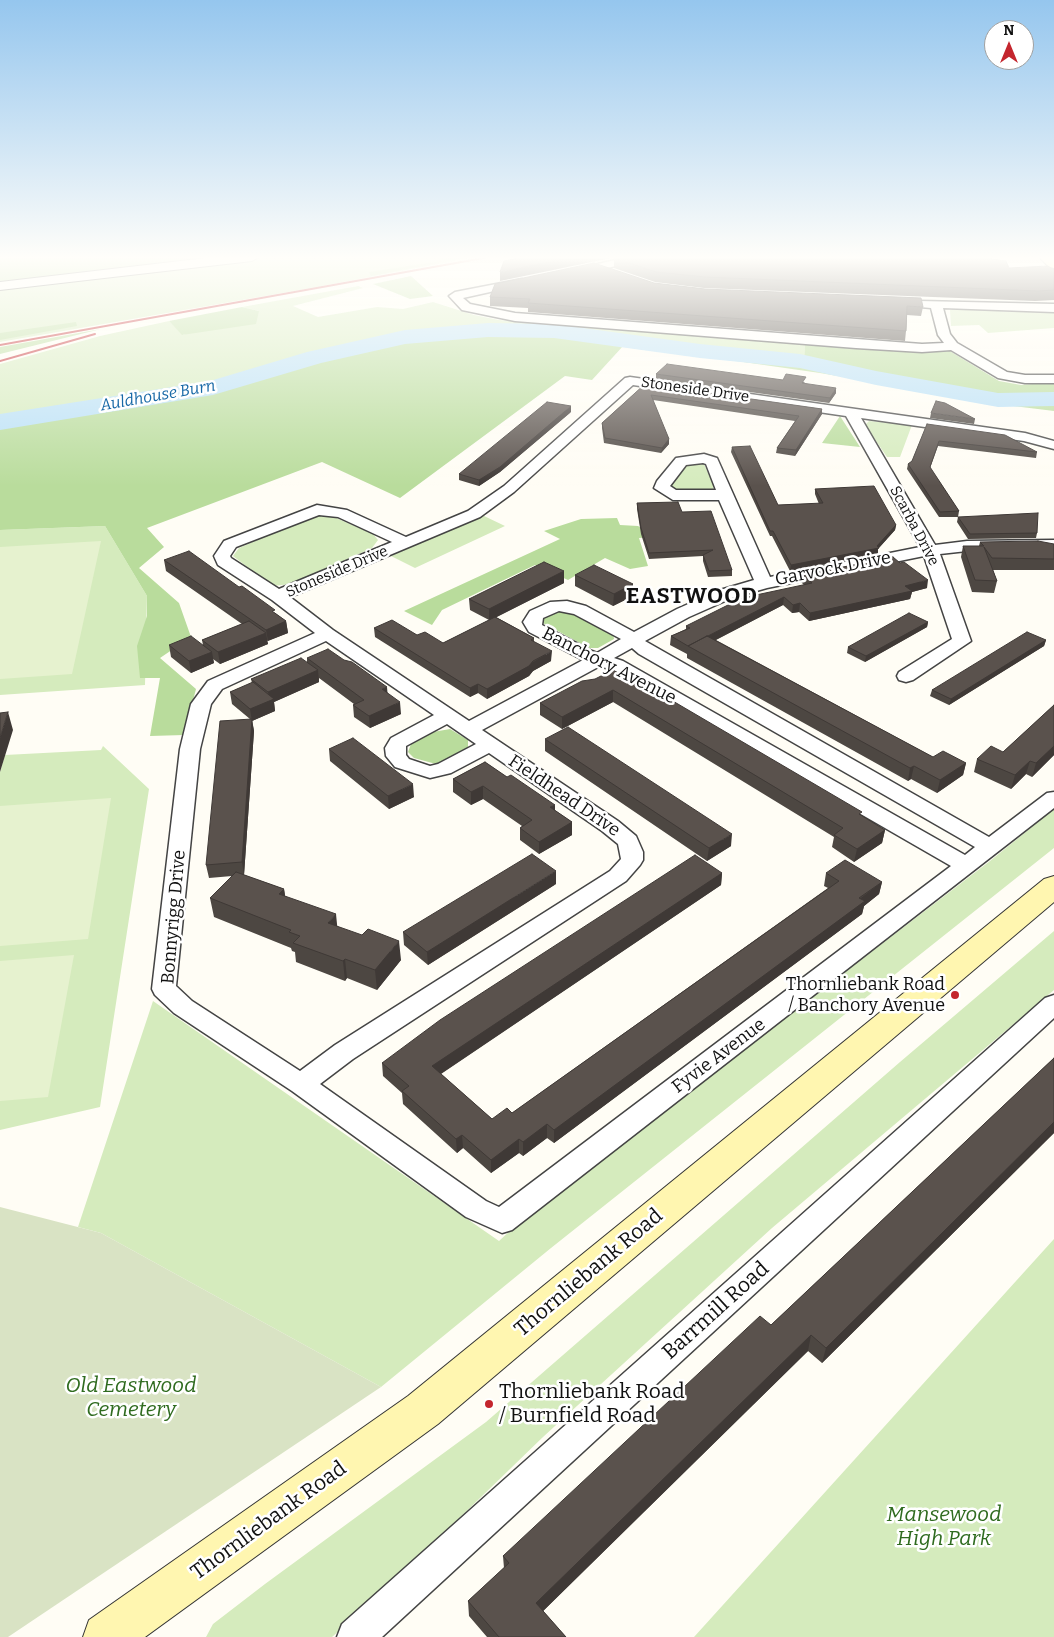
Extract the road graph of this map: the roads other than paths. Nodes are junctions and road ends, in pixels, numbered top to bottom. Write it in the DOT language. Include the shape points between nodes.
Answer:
graph roads {
  1 [pos="722,333"];
  2 [pos="943,333"];
  3 [pos="953,346"];
  4 [pos="1054,379"];
  5 [pos="850,411"];
  6 [pos="1054,445"];
  7 [pos="725,495"];
  8 [pos="406,543"];
  9 [pos="1054,545"];
  10 [pos="930,550"];
  11 [pos="764,583"];
  12 [pos="278,596"];
  13 [pos="327,634"];
  14 [pos="633,640"];
  15 [pos="599,659"];
  16 [pos="906,676"];
  17 [pos="448,716"];
  18 [pos="468,730"];
  19 [pos="489,745"];
  20 [pos="1054,798"];
  21 [pos="991,847"];
  22 [pos="968,866"];
  23 [pos="1054,886"];
  24 [pos="1054,1004"];
  25 [pos="301,1084"];
  26 [pos="502,1221"];
  27 [pos="128,1631"];
  28 [pos="355,1637"];
  1 -- 3 [label="street" via="922,348"];
  2 -- 3 [label="street"];
  3 -- 4 [label="street" via="1003,375"];
  5 -- 6 [label="street, Stoneside Drive" via="1026,437"];
  5 -- 8 [label="street, Stoneside Drive" via="630,381 493,501 474,514"];
  5 -- 10 [label="street, Scarba Drive"];
  7 -- 11 [label="street"];
  8 -- 12 [label="street, Stoneside Drive"];
  8 -- 12 [label="street, Fieldhead Drive" via="341,513 318,510 230,544 225,549 224,561"];
  9 -- 10 [label="street, Garvock Drive" via="967,546"];
  10 -- 11 [label="street, Garvock Drive"];
  10 -- 16 [label="street, Scarba Drive" via="962,641"];
  11 -- 14 [label="street, Garvock Drive" via="710,600"];
  12 -- 13 [label="street, Fieldhead Drive"];
  13 -- 17 [label="street, Fieldhead Drive"];
  13 -- 25 [label="street, Bonnyrigg Drive" via="215,685 201,704 190,749 164,989 183,1007"];
  14 -- 15 [label="street, Garvock Drive"];
  14 -- 15 [label="street, Banchory Avenue" via="567,606 556,606 536,615 532,622 535,628"];
  14 -- 21 [label="street, Banchory Avenue" via="645,650"];
  15 -- 18 [label="street, Garvock Drive"];
  15 -- 22 [label="street, Banchory Avenue" via="616,665"];
  17 -- 18 [label="street, Fieldhead Drive"];
  17 -- 19 [label="street" via="398,742 396,756 402,763 430,772 444,769"];
  18 -- 19 [label="street, Fieldhead Drive"];
  19 -- 25 [label="street, Fieldhead Drive" via="628,840 632,860 618,876 344,1052"];
  20 -- 21 [label="street, Fyvie Avenue"];
  21 -- 22 [label="street, Fyvie Avenue"];
  22 -- 26 [label="street, Fyvie Avenue"];
  23 -- 27 [label="main road, Thornliebank Road" via="423,1410"];
  24 -- 28 [label="street, Barrmill Road"];
  25 -- 26 [label="street, Bonnyrigg Drive" via="476,1208"];
}
